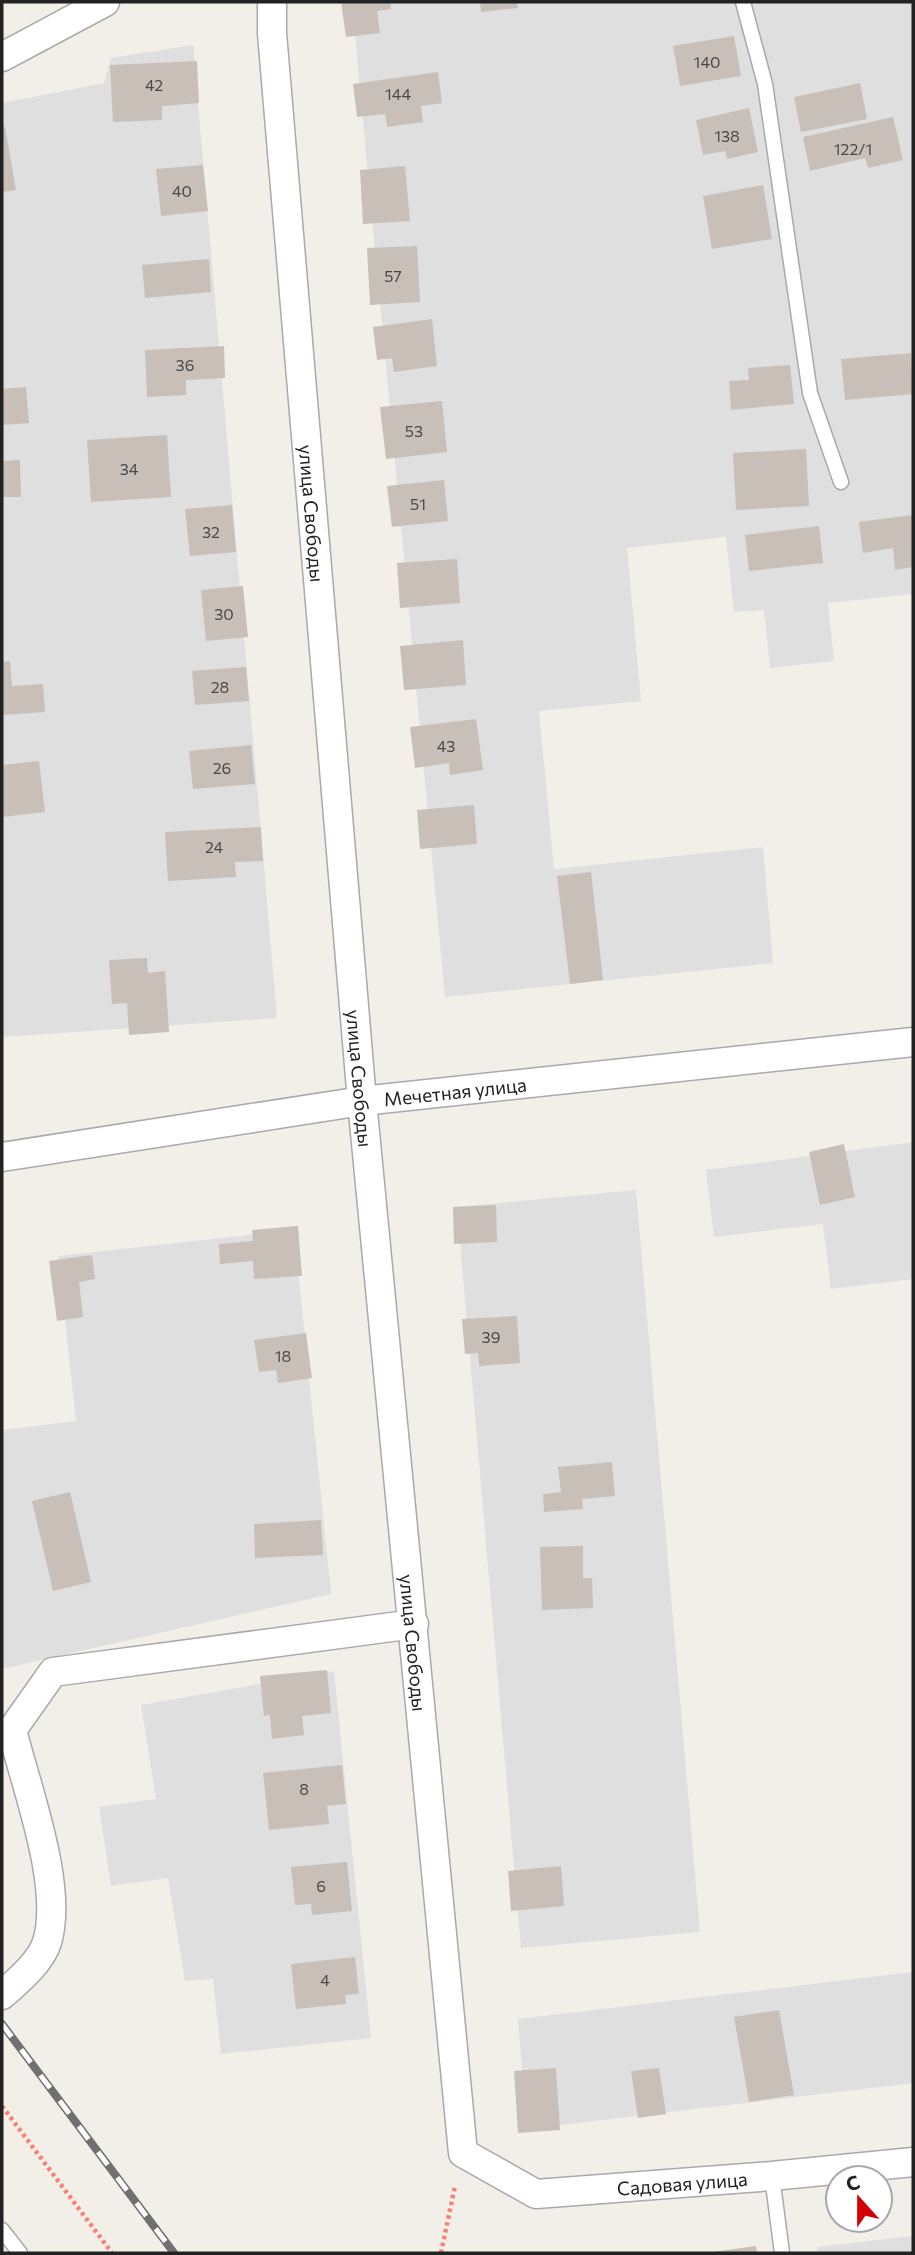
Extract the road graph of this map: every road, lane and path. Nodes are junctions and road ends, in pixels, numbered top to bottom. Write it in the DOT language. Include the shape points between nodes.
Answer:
graph roads {
  1 [pos="105,2"];
  2 [pos="272,2"];
  3 [pos="743,2"];
  4 [pos="2,57"];
  5 [pos="841,482"];
  6 [pos="913,1042"];
  7 [pos="362,1101"];
  8 [pos="2,1157"];
  9 [pos="414,1624"];
  10 [pos="2,1995"];
  11 [pos="2,2106"];
  12 [pos="463,2153"];
  13 [pos="913,2162"];
  14 [pos="772,2176"];
  15 [pos="2,2230"];
  16 [pos="20,2253"];
  17 [pos="112,2253"];
  18 [pos="441,2253"];
  19 [pos="782,2253"];
  1 -- 4 [label="street"];
  2 -- 7 [label="street, улица Свободы"];
  3 -- 5 [label="lane" via="765,84 810,393"];
  6 -- 7 [label="street, Мечетная улица"];
  7 -- 8 [label="street, Мечетная улица"];
  7 -- 9 [label="street, улица Свободы"];
  9 -- 10 [label="street" via="52,1672 12,1730 52,1886 47,1943 21,1979"];
  9 -- 12 [label="street, улица Свободы"];
  11 -- 17 [label="path"];
  12 -- 14 [label="street, Садовая улица" via="536,2194"];
  12 -- 18 [label="path"];
  13 -- 14 [label="street, Садовая улица"];
  14 -- 19 [label="lane"];
  15 -- 16 [label="lane"];
}
